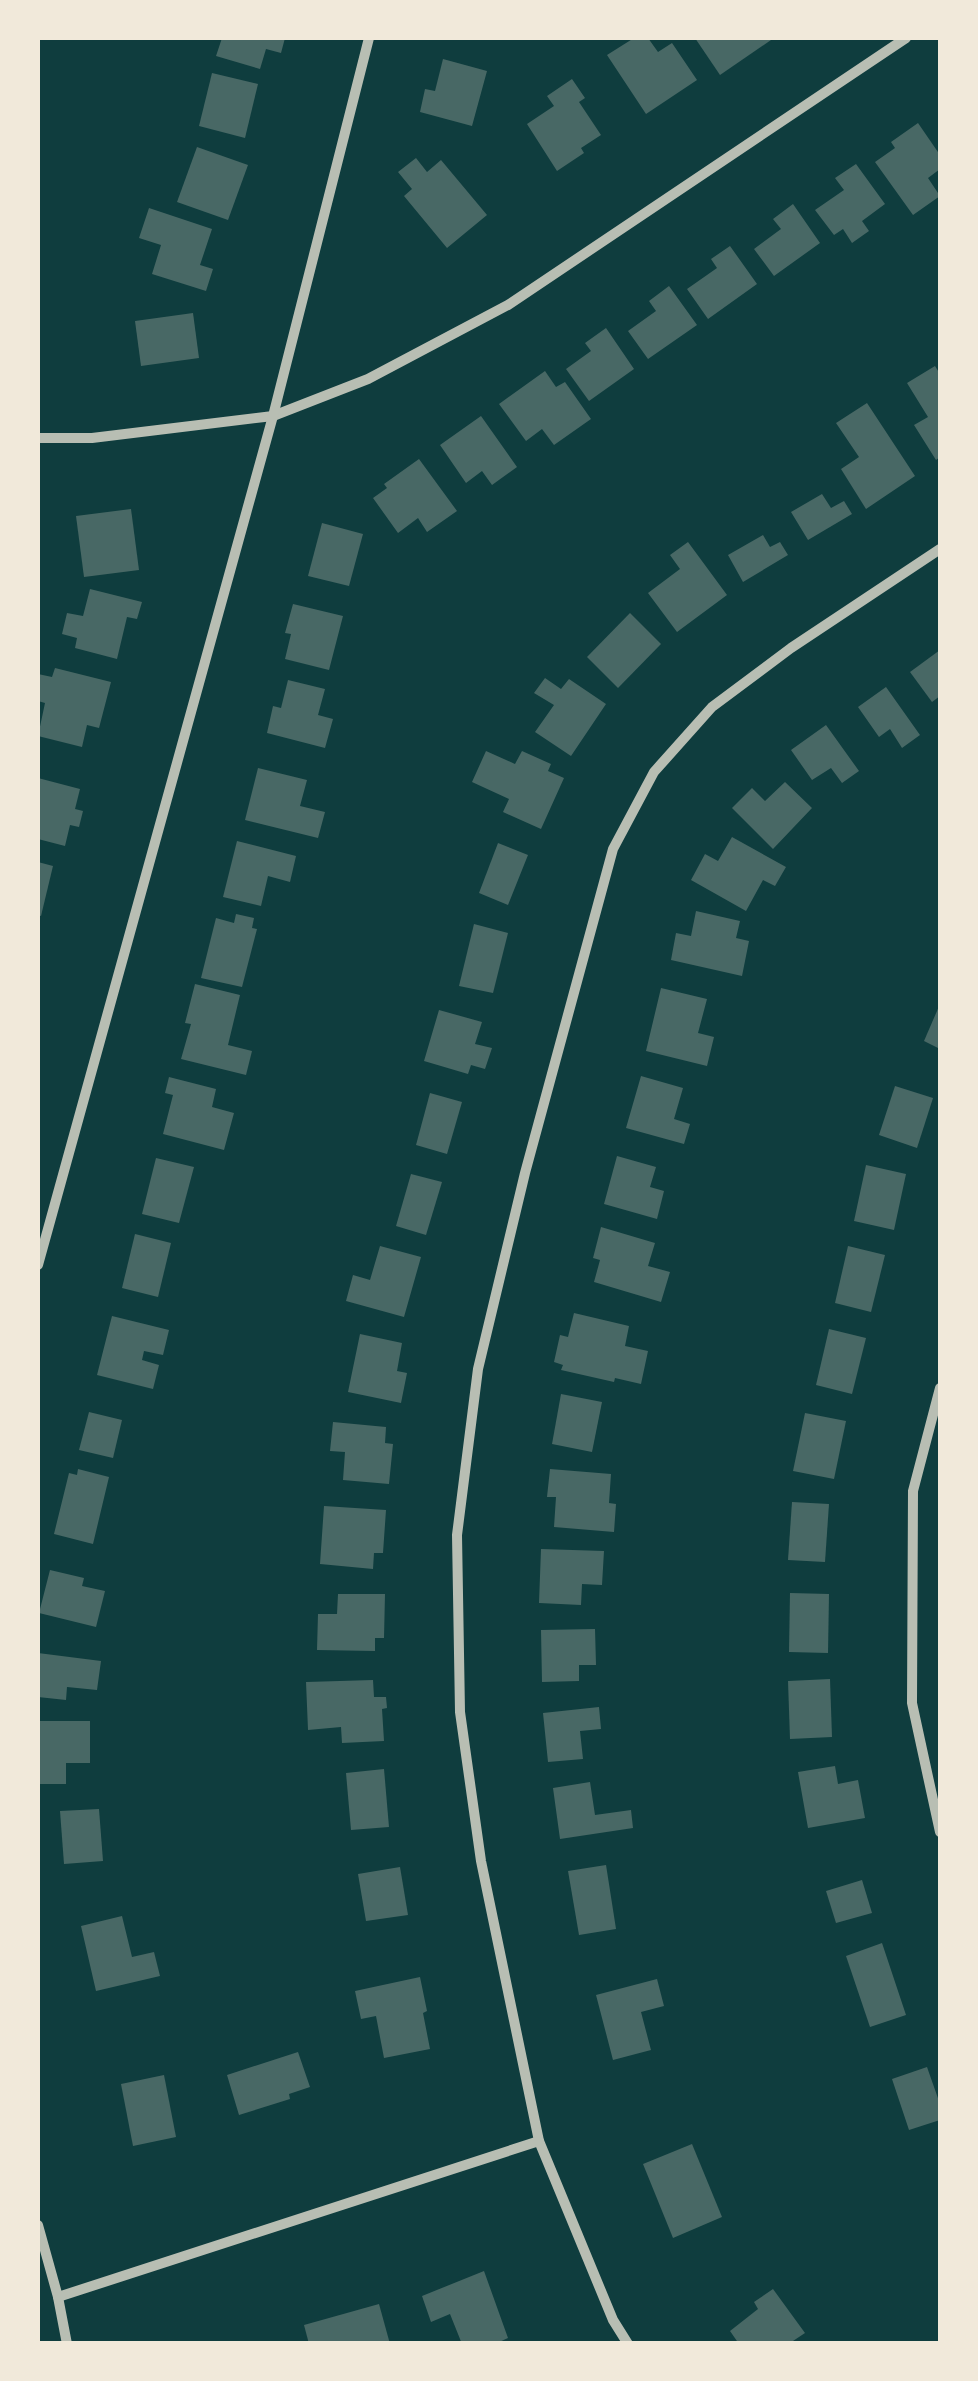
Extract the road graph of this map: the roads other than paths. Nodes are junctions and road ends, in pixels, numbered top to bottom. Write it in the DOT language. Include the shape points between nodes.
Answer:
graph roads {
  1 [pos="369,38"];
  2 [pos="906,38"];
  3 [pos="273,416"];
  4 [pos="38,438"];
  5 [pos="940,549"];
  6 [pos="38,1265"];
  7 [pos="940,1388"];
  8 [pos="940,1832"];
  9 [pos="540,2141"];
  10 [pos="38,2225"];
  11 [pos="58,2297"];
  12 [pos="67,2344"];
  13 [pos="628,2344"];
  1 -- 3 [label="street"];
  2 -- 3 [label="street" via="508,305 368,378"];
  3 -- 4 [label="street" via="92,438"];
  3 -- 6 [label="street"];
  5 -- 9 [label="street" via="712,707 654,772 613,849 525,1173 478,1369 458,1536 459,1653 460,1712 481,1862"];
  7 -- 8 [label="street" via="913,1491 912,1703"];
  9 -- 11 [label="street"];
  9 -- 13 [label="street"];
  10 -- 11 [label="street"];
  11 -- 12 [label="street"];
}
